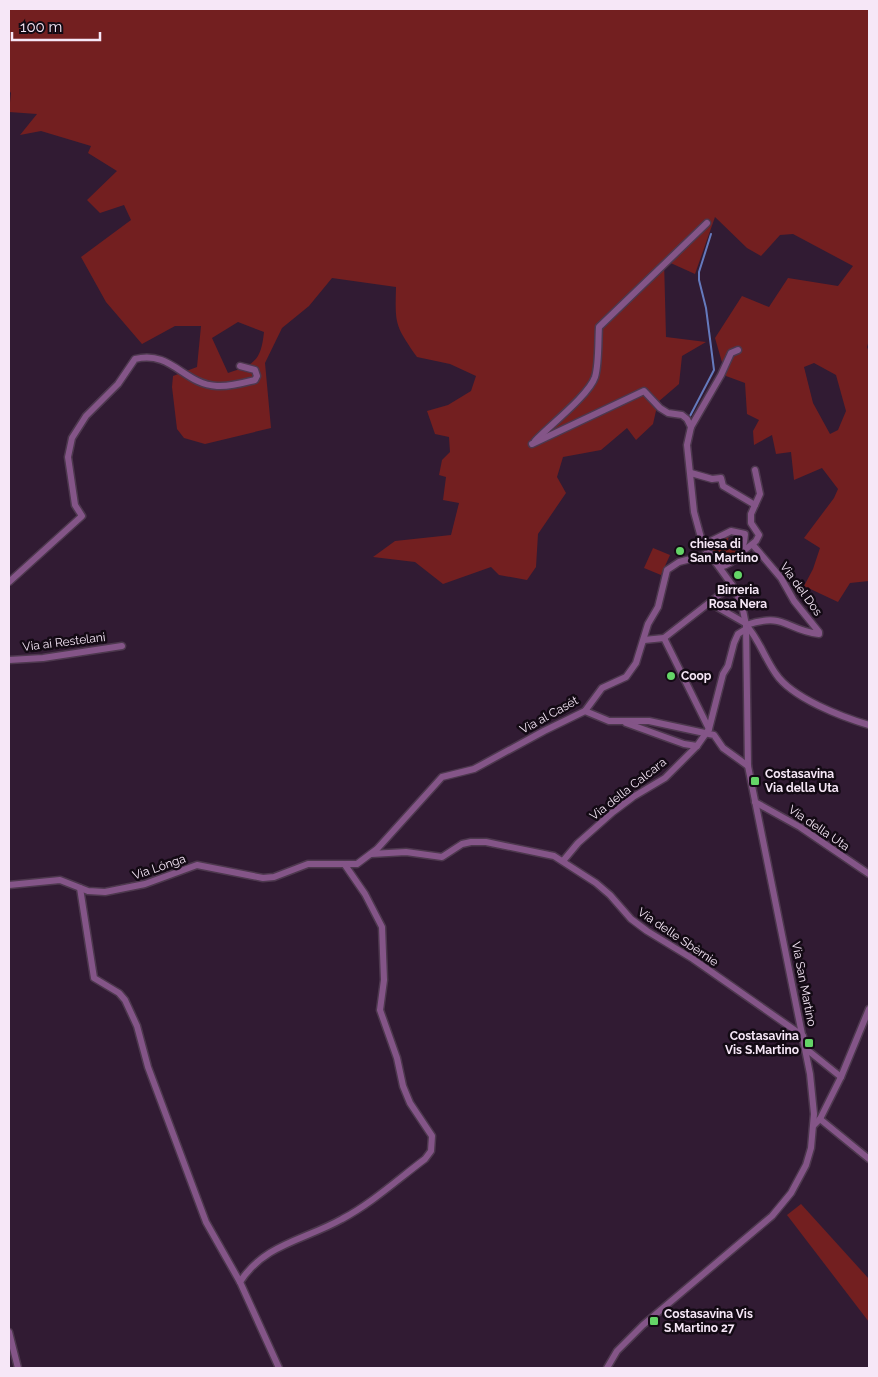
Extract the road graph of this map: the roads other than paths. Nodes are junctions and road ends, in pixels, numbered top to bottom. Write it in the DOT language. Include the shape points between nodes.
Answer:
graph roads {
  1 [pos="707,223"];
  2 [pos="738,350"];
  3 [pos="240,366"];
  4 [pos="690,427"];
  5 [pos="755,470"];
  6 [pos="690,473"];
  7 [pos="755,504"];
  8 [pos="703,545"];
  9 [pos="753,545"];
  10 [pos="741,553"];
  11 [pos="710,554"];
  12 [pos="720,567"];
  13 [pos="9,582"];
  14 [pos="732,585"];
  15 [pos="710,603"];
  16 [pos="746,626"];
  17 [pos="664,638"];
  18 [pos="644,640"];
  19 [pos="122,646"];
  20 [pos="9,660"];
  21 [pos="585,711"];
  22 [pos="620,722"];
  23 [pos="869,725"];
  24 [pos="707,732"];
  25 [pos="697,746"];
  26 [pos="748,766"];
  27 [pos="756,802"];
  28 [pos="371,854"];
  29 [pos="563,861"];
  30 [pos="345,865"];
  31 [pos="869,874"];
  32 [pos="9,885"];
  33 [pos="80,888"];
  34 [pos="869,1009"];
  35 [pos="803,1036"];
  36 [pos="805,1048"];
  37 [pos="841,1077"];
  38 [pos="820,1119"];
  39 [pos="814,1125"];
  40 [pos="869,1159"];
  41 [pos="240,1282"];
  42 [pos="9,1332"];
  43 [pos="18,1368"];
  44 [pos="279,1368"];
  45 [pos="607,1368"];
  1 -- 4 [label="street" via="599,327 595,378 566,414 556,419 532,444 644,391 668,414 682,415"];
  2 -- 4 [label="street" via="731,353"];
  3 -- 13 [label="street" via="255,370 255,380 216,386 193,379 158,358 135,359 118,384 86,416 72,438 68,457 75,505 82,516"];
  4 -- 6 [label="street" via="686,445"];
  5 -- 7 [label="street" via="760,494"];
  6 -- 7 [label="street" via="720,478 723,486"];
  6 -- 8 [label="street" via="694,512"];
  7 -- 9 [label="street" via="751,523 759,535"];
  8 -- 10 [label="street" via="731,531 745,534"];
  8 -- 11 [label="street, Via San Martino"];
  9 -- 10 [label="street"];
  9 -- 16 [label="street, Via del Dos" via="819,632 810,633 775,619"];
  10 -- 12 [label="street" via="730,564"];
  11 -- 12 [label="street, Via San Martino"];
  11 -- 18 [label="street, Via al Casét" via="679,562 667,570 658,607 648,624"];
  12 -- 14 [label="street, Via San Martino"];
  14 -- 15 [label="street"];
  14 -- 16 [label="street, Via San Martino" via="742,605"];
  15 -- 16 [label="street"];
  15 -- 17 [label="street"];
  16 -- 23 [label="street" via="752,631 776,675 792,691"];
  16 -- 24 [label="street, Via della Calcara" via="734,643"];
  16 -- 26 [label="street, Via San Martino"];
  17 -- 18 [label="street"];
  17 -- 24 [label="street"];
  18 -- 21 [label="street, Via al Casét" via="636,663 626,677 602,688"];
  19 -- 20 [label="street, Via ai Restelani"];
  21 -- 22 [label="street" via="601,719"];
  21 -- 28 [label="street, Via al Casét" via="474,769 442,777"];
  22 -- 24 [label="street" via="649,721"];
  22 -- 25 [label="street"];
  24 -- 25 [label="street, Via della Calcara"];
  24 -- 26 [label="street"];
  25 -- 29 [label="street, Via della Calcara" via="666,778 613,812"];
  26 -- 27 [label="street, Via San Martino"];
  27 -- 31 [label="street, Via della Uta" via="800,827"];
  27 -- 35 [label="street, Via San Martino"];
  28 -- 29 [label="street, Via delle Sbèrnie" via="406,852 442,857 462,844 486,842 554,856"];
  28 -- 30 [label="street, Via Lónga" via="357,864"];
  29 -- 35 [label="street, Via delle Sbèrnie" via="596,883 647,931"];
  30 -- 33 [label="street, Via Lónga" via="308,864 274,877 262,878 197,865 125,890 104,892"];
  30 -- 41 [label="street" via="382,927 384,980 380,1010 406,1094 432,1136 431,1151 376,1198 342,1219 267,1252 249,1268"];
  32 -- 33 [label="street, Via Lónga" via="60,880"];
  33 -- 41 [label="street" via="94,978 126,1000 206,1222"];
  34 -- 37 [label="street"];
  35 -- 36 [label="street, Via San Martino"];
  36 -- 37 [label="street"];
  36 -- 39 [label="street, Via San Martino"];
  37 -- 38 [label="street"];
  38 -- 39 [label="street"];
  38 -- 40 [label="street"];
  39 -- 45 [label="street, Via San Martino" via="806,1165 791,1193 772,1216 643,1325 617,1351"];
  41 -- 44 [label="street"];
  42 -- 43 [label="street"];
}
